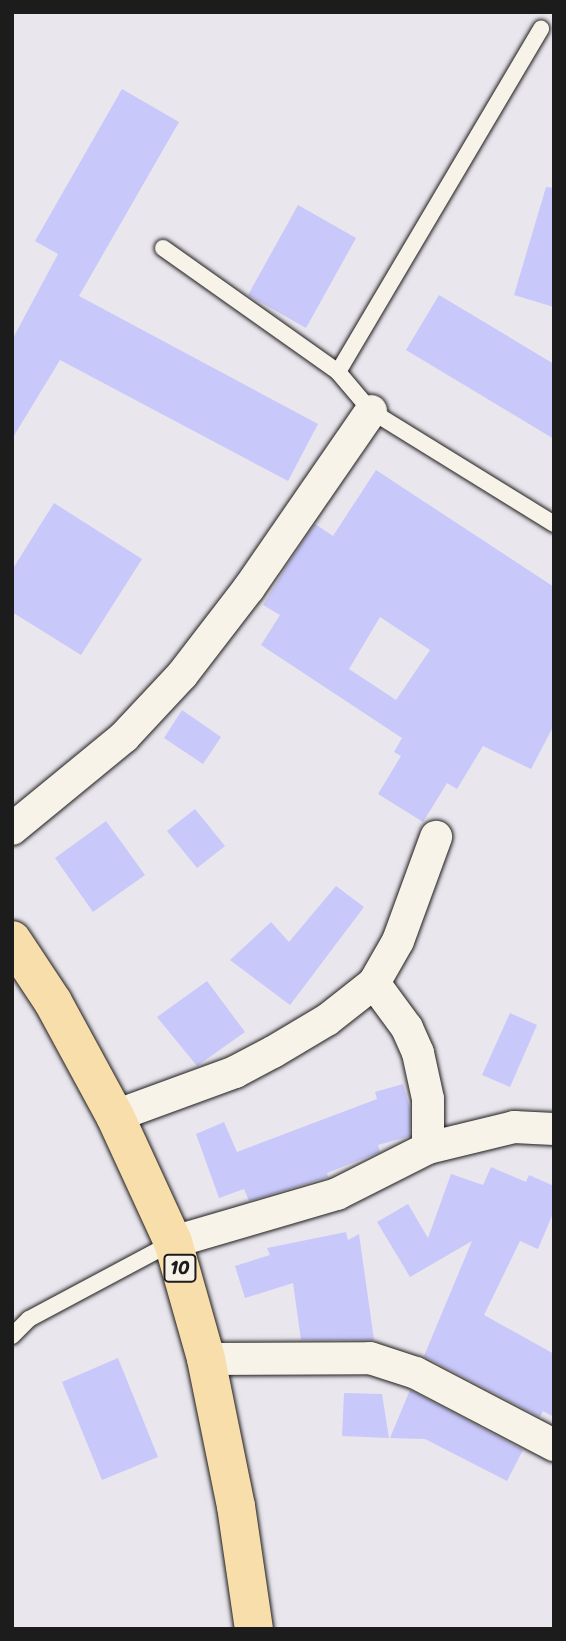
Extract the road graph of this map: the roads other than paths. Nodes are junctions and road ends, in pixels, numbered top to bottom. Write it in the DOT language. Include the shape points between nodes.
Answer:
graph roads {
  1 [pos="541,29"];
  2 [pos="163,248"];
  3 [pos="338,372"];
  4 [pos="371,411"];
  5 [pos="554,524"];
  6 [pos="12,829"];
  7 [pos="436,837"];
  8 [pos="12,940"];
  9 [pos="374,983"];
  10 [pos="115,1116"];
  11 [pos="554,1129"];
  12 [pos="428,1149"];
  13 [pos="173,1242"];
  14 [pos="12,1336"];
  15 [pos="206,1359"];
  16 [pos="554,1445"];
  17 [pos="254,1629"];
  1 -- 3 [label="lane"];
  2 -- 3 [label="lane"];
  3 -- 4 [label="lane"];
  4 -- 5 [label="lane"];
  4 -- 6 [label="street" via="249,588 182,675 124,737"];
  7 -- 9 [label="street" via="398,941"];
  8 -- 10 [label="highway, 10" via="54,1002"];
  9 -- 10 [label="street" via="327,1020 264,1057"];
  9 -- 12 [label="street" via="407,1028 418,1053 428,1099"];
  10 -- 13 [label="highway, 10"];
  11 -- 12 [label="street" via="514,1127"];
  12 -- 13 [label="street" via="337,1194"];
  13 -- 14 [label="lane" via="29,1319"];
  13 -- 15 [label="highway, 10"];
  15 -- 16 [label="street" via="370,1358 416,1373"];
  15 -- 17 [label="highway, 10" via="236,1506"];
}
